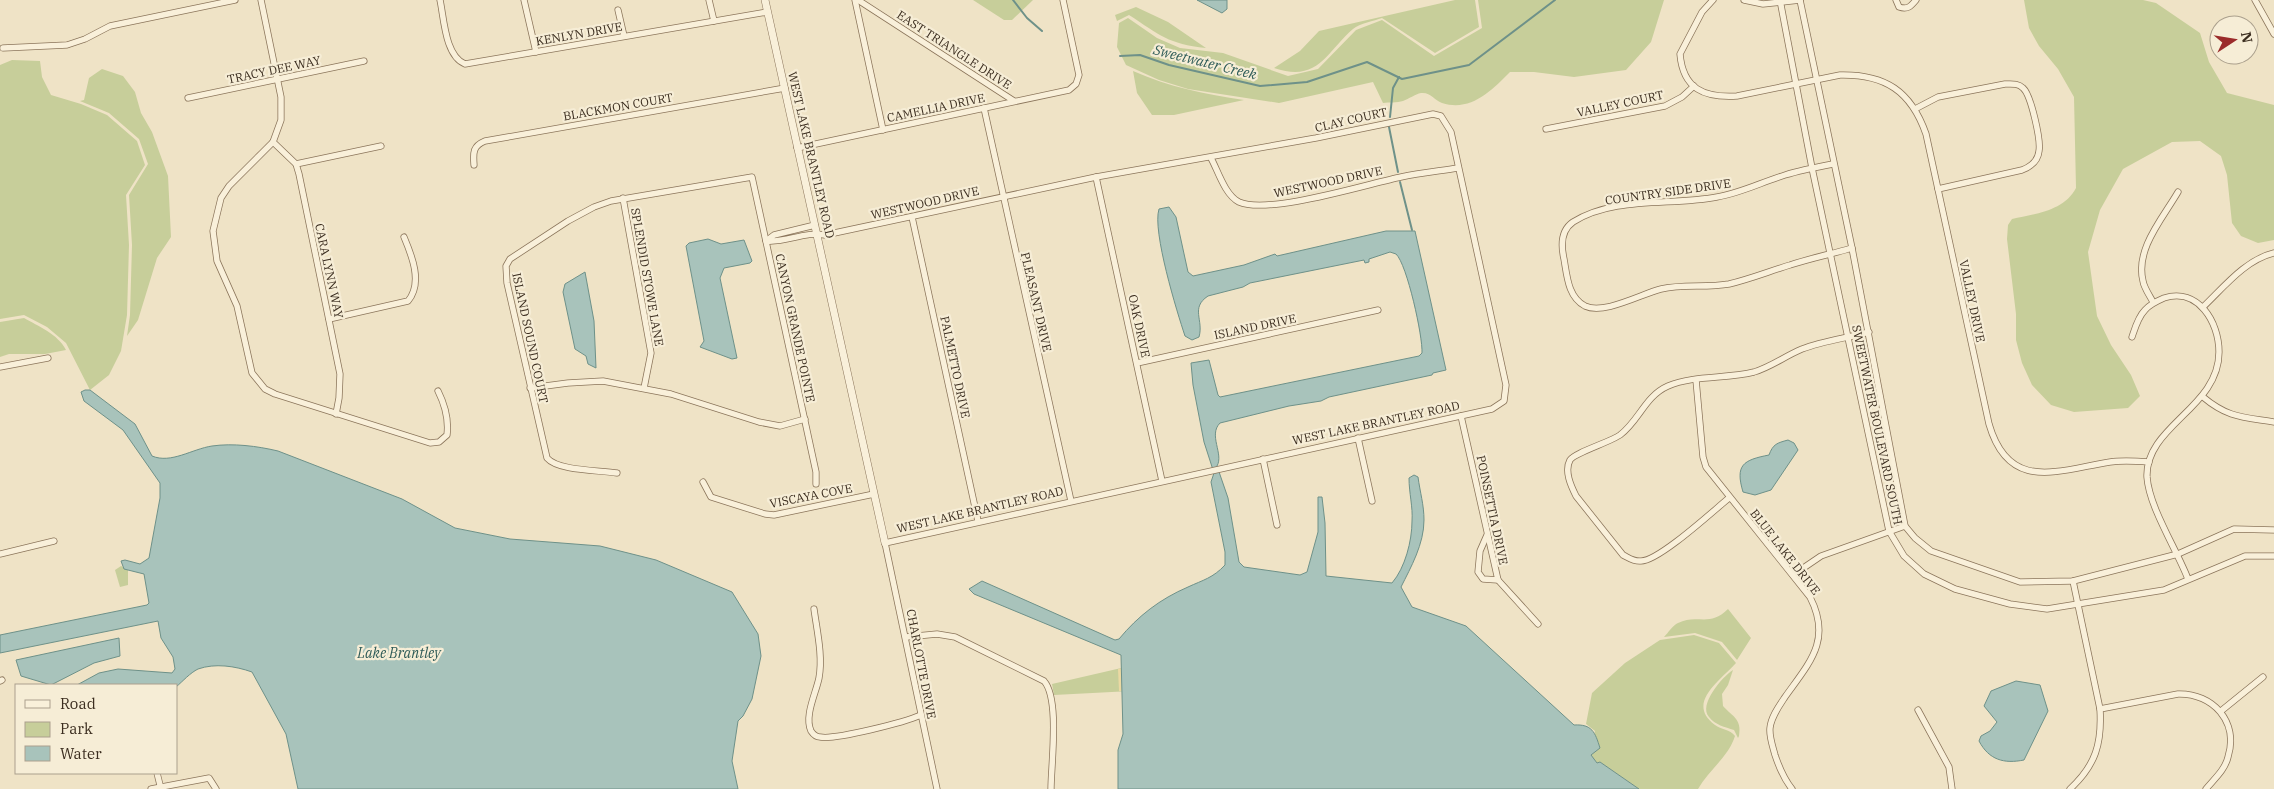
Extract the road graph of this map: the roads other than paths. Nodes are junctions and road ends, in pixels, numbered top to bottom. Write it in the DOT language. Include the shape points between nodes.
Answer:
graph roads {
  1 [pos="236,0"];
  2 [pos="260,0"];
  3 [pos="440,0"];
  4 [pos="524,0"];
  5 [pos="709,0"];
  6 [pos="765,0"];
  7 [pos="857,0"];
  8 [pos="1063,0"];
  9 [pos="1713,0"];
  10 [pos="1744,0"];
  11 [pos="1800,0"];
  12 [pos="1896,0"];
  13 [pos="1916,0"];
  14 [pos="2255,0"];
  15 [pos="1780,1"];
  16 [pos="618,10"];
  17 [pos="767,12"];
  18 [pos="714,21"];
  19 [pos="2274,34"];
  20 [pos="624,36"];
  21 [pos="3,48"];
  22 [pos="536,52"];
  23 [pos="364,61"];
  24 [pos="278,79"];
  25 [pos="1817,80"];
  26 [pos="1797,84"];
  27 [pos="1694,86"];
  28 [pos="785,88"];
  29 [pos="188,98"];
  30 [pos="1014,101"];
  31 [pos="984,108"];
  32 [pos="1915,109"];
  33 [pos="1546,129"];
  34 [pos="883,130"];
  35 [pos="273,142"];
  36 [pos="381,146"];
  37 [pos="797,148"];
  38 [pos="1210,158"];
  39 [pos="296,164"];
  40 [pos="1833,164"];
  41 [pos="474,165"];
  42 [pos="1458,168"];
  43 [pos="1812,168"];
  44 [pos="752,177"];
  45 [pos="1096,177"];
  46 [pos="1938,189"];
  47 [pos="2178,192"];
  48 [pos="1002,196"];
  49 [pos="623,198"];
  50 [pos="912,217"];
  51 [pos="816,229"];
  52 [pos="404,237"];
  53 [pos="766,241"];
  54 [pos="1852,248"];
  55 [pos="2274,253"];
  56 [pos="1830,254"];
  57 [pos="2153,302"];
  58 [pos="2204,307"];
  59 [pos="1378,310"];
  60 [pos="329,320"];
  61 [pos="1869,332"];
  62 [pos="1848,337"];
  63 [pos="2132,337"];
  64 [pos="48,358"];
  65 [pos="1137,363"];
  66 [pos="0,367"];
  67 [pos="1696,380"];
  68 [pos="530,388"];
  69 [pos="644,388"];
  70 [pos="438,390"];
  71 [pos="2203,397"];
  72 [pos="336,414"];
  73 [pos="1461,416"];
  74 [pos="805,419"];
  75 [pos="2274,422"];
  76 [pos="1358,438"];
  77 [pos="1263,459"];
  78 [pos="2149,462"];
  79 [pos="617,473"];
  80 [pos="1162,481"];
  81 [pos="703,482"];
  82 [pos="816,484"];
  83 [pos="874,494"];
  84 [pos="1730,498"];
  85 [pos="1071,501"];
  86 [pos="1372,501"];
  87 [pos="978,521"];
  88 [pos="1277,525"];
  89 [pos="1905,526"];
  90 [pos="2274,530"];
  91 [pos="1889,531"];
  92 [pos="1487,534"];
  93 [pos="54,541"];
  94 [pos="885,543"];
  95 [pos="0,554"];
  96 [pos="2178,554"];
  97 [pos="2274,556"];
  98 [pos="1793,575"];
  99 [pos="2188,579"];
  100 [pos="1498,580"];
  101 [pos="2073,581"];
  102 [pos="2078,605"];
  103 [pos="814,609"];
  104 [pos="1538,624"];
  105 [pos="906,636"];
  106 [pos="2263,677"];
  107 [pos="2100,709"];
  108 [pos="1918,710"];
  109 [pos="2221,711"];
  110 [pos="921,715"];
  111 [pos="157,774"];
  112 [pos="161,788"];
  113 [pos="151,789"];
  114 [pos="216,789"];
  115 [pos="937,789"];
  116 [pos="1051,789"];
  117 [pos="1792,789"];
  118 [pos="1952,789"];
  119 [pos="2070,789"];
  120 [pos="2206,789"];
  1 -- 21 [label="street" via="110,26 67,45"];
  2 -- 24 [label="street"];
  3 -- 22 [label="street, KENLYN DRIVE" via="451,50 460,62 471,64"];
  4 -- 22 [label="street"];
  5 -- 18 [label="street"];
  6 -- 17 [label="street, WEST LAKE BRANTLEY ROAD"];
  7 -- 30 [label="street, EAST TRIANGLE DRIVE"];
  7 -- 34 [label="street"];
  8 -- 30 [label="street, CAMELLIA DRIVE" via="1078,64 1076,84 1069,90"];
  9 -- 27 [label="street" via="1702,12 1680,54 1686,77"];
  10 -- 15 [label="street" via="1763,4"];
  11 -- 15 [label="street"];
  11 -- 25 [label="street, SWEETWATER BOULEVARD SOUTH"];
  12 -- 13 [label="street" via="1904,9"];
  14 -- 19 [label="street"];
  15 -- 26 [label="street, SWEETWATER BOULEVARD SOUTH"];
  16 -- 20 [label="street"];
  17 -- 18 [label="street, KENLYN DRIVE"];
  17 -- 28 [label="street, WEST LAKE BRANTLEY ROAD"];
  18 -- 20 [label="street, KENLYN DRIVE"];
  20 -- 22 [label="street, KENLYN DRIVE"];
  23 -- 24 [label="street, TRACY DEE WAY"];
  24 -- 29 [label="street, TRACY DEE WAY"];
  24 -- 35 [label="street" via="282,110"];
  25 -- 26 [label="street, VALLEY DRIVE"];
  25 -- 32 [label="street, VALLEY DRIVE" via="1840,75 1872,77 1886,82"];
  25 -- 40 [label="street, SWEETWATER BOULEVARD SOUTH"];
  26 -- 27 [label="street, VALLEY DRIVE" via="1720,97 1701,92"];
  26 -- 43 [label="street, SWEETWATER BOULEVARD SOUTH"];
  27 -- 33 [label="street, VALLEY COURT" via="1665,106"];
  28 -- 37 [label="street, WEST LAKE BRANTLEY ROAD"];
  28 -- 41 [label="street, BLACKMON COURT" via="485,141 473,151"];
  30 -- 31 [label="street, CAMELLIA DRIVE"];
  31 -- 34 [label="street, CAMELLIA DRIVE"];
  31 -- 48 [label="street, PLEASANT DRIVE"];
  32 -- 46 [label="street, VALLEY DRIVE" via="1926,134"];
  32 -- 46 [label="street" via="1938,97 2005,84 2022,87 2030,99 2040,150 2034,164 2022,170"];
  34 -- 37 [label="street, CAMELLIA DRIVE"];
  35 -- 39 [label="street"];
  35 -- 72 [label="street" via="221,198 213,230 217,261 237,306 248,359 258,380 274,394"];
  36 -- 39 [label="street"];
  37 -- 51 [label="street, WEST LAKE BRANTLEY ROAD"];
  38 -- 42 [label="street, WESTWOOD DRIVE" via="1230,195 1246,204 1258,205"];
  38 -- 42 [label="street, CLAY COURT" via="1433,114 1441,116 1447,123"];
  38 -- 45 [label="street, WESTWOOD DRIVE"];
  39 -- 60 [label="street, CARA LYNN WAY"];
  40 -- 43 [label="street, COUNTRY SIDE DRIVE"];
  40 -- 54 [label="street, SWEETWATER BOULEVARD SOUTH"];
  42 -- 73 [label="street, WEST LAKE BRANTLEY ROAD" via="1506,385 1504,402 1492,409"];
  43 -- 56 [label="street, SWEETWATER BOULEVARD SOUTH"];
  43 -- 56 [label="street, COUNTRY SIDE DRIVE" via="1726,196 1623,206 1583,217 1566,228 1562,237 1569,285 1578,301 1594,309 1661,290 1750,279"];
  44 -- 49 [label="street, ISLAND SOUND COURT"];
  44 -- 53 [label="street, CANYON GRANDE POINTE"];
  45 -- 48 [label="street, WESTWOOD DRIVE"];
  45 -- 65 [label="street, OAK DRIVE"];
  46 -- 78 [label="street, VALLEY DRIVE" via="1989,424 1999,450 2022,468 2043,474 2112,462"];
  47 -- 57 [label="street" via="2142,256 2143,282"];
  48 -- 50 [label="street, WESTWOOD DRIVE"];
  48 -- 85 [label="street, PLEASANT DRIVE"];
  49 -- 68 [label="street, ISLAND SOUND COURT" via="594,207 568,221 522,250 506,266"];
  49 -- 69 [label="street, SPLENDID STOWE LANE" via="651,353"];
  50 -- 51 [label="street, WESTWOOD DRIVE" via="825,235"];
  50 -- 87 [label="street, PALMETTO DRIVE"];
  51 -- 53 [label="street, WESTWOOD DRIVE" via="774,235"];
  51 -- 83 [label="street, WEST LAKE BRANTLEY ROAD"];
  52 -- 60 [label="street" via="416,281 416,289 408,301"];
  53 -- 74 [label="street, CANYON GRANDE POINTE"];
  54 -- 56 [label="street, COUNTRY SIDE DRIVE"];
  54 -- 61 [label="street, SWEETWATER BOULEVARD SOUTH"];
  55 -- 58 [label="street" via="2259,258 2244,269"];
  56 -- 62 [label="street, SWEETWATER BOULEVARD SOUTH"];
  57 -- 58 [label="street" via="2178,296 2187,297"];
  57 -- 63 [label="street" via="2144,310"];
  58 -- 71 [label="street" via="2215,326 2219,353 2214,375"];
  59 -- 65 [label="street, ISLAND DRIVE"];
  60 -- 72 [label="street, CARA LYNN WAY" via="340,374"];
  61 -- 62 [label="street"];
  61 -- 89 [label="street, SWEETWATER BOULEVARD SOUTH"];
  62 -- 67 [label="street" via="1800,350 1753,372"];
  62 -- 91 [label="street, SWEETWATER BOULEVARD SOUTH"];
  64 -- 66 [label="street"];
  65 -- 80 [label="street, OAK DRIVE"];
  67 -- 84 [label="street, BLUE LAKE DRIVE" via="1703,457 1712,478"];
  67 -- 84 [label="street" via="1665,387 1650,398 1634,422 1621,434 1571,458 1568,474 1571,486 1623,555 1641,562 1657,556"];
  68 -- 69 [label="street" via="603,381"];
  68 -- 79 [label="street, ISLAND SOUND COURT" via="543,447 551,462 562,467"];
  69 -- 74 [label="street" via="759,422 780,426"];
  70 -- 72 [label="street" via="448,426 447,435 439,442 430,443"];
  71 -- 75 [label="street" via="2218,410 2233,416"];
  71 -- 78 [label="street" via="2167,432"];
  73 -- 76 [label="street, WEST LAKE BRANTLEY ROAD"];
  73 -- 92 [label="street, POINSETTIA DRIVE"];
  74 -- 82 [label="street, CANYON GRANDE POINTE"];
  76 -- 77 [label="street, WEST LAKE BRANTLEY ROAD"];
  76 -- 86 [label="street"];
  77 -- 80 [label="street, WEST LAKE BRANTLEY ROAD"];
  77 -- 88 [label="street"];
  78 -- 96 [label="street" via="2147,477 2151,494"];
  80 -- 85 [label="street, WEST LAKE BRANTLEY ROAD"];
  81 -- 83 [label="street, VISCAYA COVE" via="711,497 765,514"];
  83 -- 94 [label="street, WEST LAKE BRANTLEY ROAD"];
  84 -- 98 [label="street, BLUE LAKE DRIVE"];
  85 -- 87 [label="street, WEST LAKE BRANTLEY ROAD"];
  87 -- 94 [label="street, WEST LAKE BRANTLEY ROAD"];
  89 -- 91 [label="street"];
  89 -- 101 [label="street, SWEETWATER BOULEVARD SOUTH" via="1931,551 1987,572 2020,582"];
  90 -- 96 [label="street, SWEETWATER BOULEVARD SOUTH" via="2234,530"];
  91 -- 98 [label="street" via="1822,556"];
  91 -- 102 [label="street, SWEETWATER BOULEVARD SOUTH" via="1904,556 1924,574 1955,589 2010,604 2047,609"];
  92 -- 100 [label="street, POINSETTIA DRIVE"];
  92 -- 100 [label="street" via="1480,551 1478,572 1484,578"];
  93 -- 95 [label="street"];
  94 -- 105 [label="street, CHARLOTTE DRIVE"];
  96 -- 99 [label="street"];
  96 -- 101 [label="street, SWEETWATER BOULEVARD SOUTH"];
  97 -- 99 [label="street, SWEETWATER BOULEVARD SOUTH" via="2245,556"];
  98 -- 117 [label="street, BLUE LAKE DRIVE" via="1816,609 1820,634 1808,665 1779,705 1770,728 1777,760"];
  99 -- 102 [label="street, SWEETWATER BOULEVARD SOUTH" via="2164,590"];
  100 -- 104 [label="street, POINSETTIA DRIVE"];
  101 -- 102 [label="street"];
  102 -- 107 [label="street"];
  103 -- 110 [label="street" via="820,677 810,717 810,730 814,735 823,738 846,734"];
  105 -- 110 [label="street, CHARLOTTE DRIVE"];
  105 -- 116 [label="street" via="937,634 955,637 1044,681 1049,688 1053,715"];
  106 -- 109 [label="street"];
  107 -- 109 [label="street" via="2190,693 2212,702"];
  107 -- 119 [label="street" via="2099,745 2084,774"];
  108 -- 118 [label="street" via="1949,768"];
  109 -- 120 [label="street" via="2230,729 2228,758"];
  110 -- 115 [label="street, CHARLOTTE DRIVE"];
  111 -- 112 [label="street"];
  112 -- 113 [label="street"];
  112 -- 114 [label="street" via="209,778"];
}
